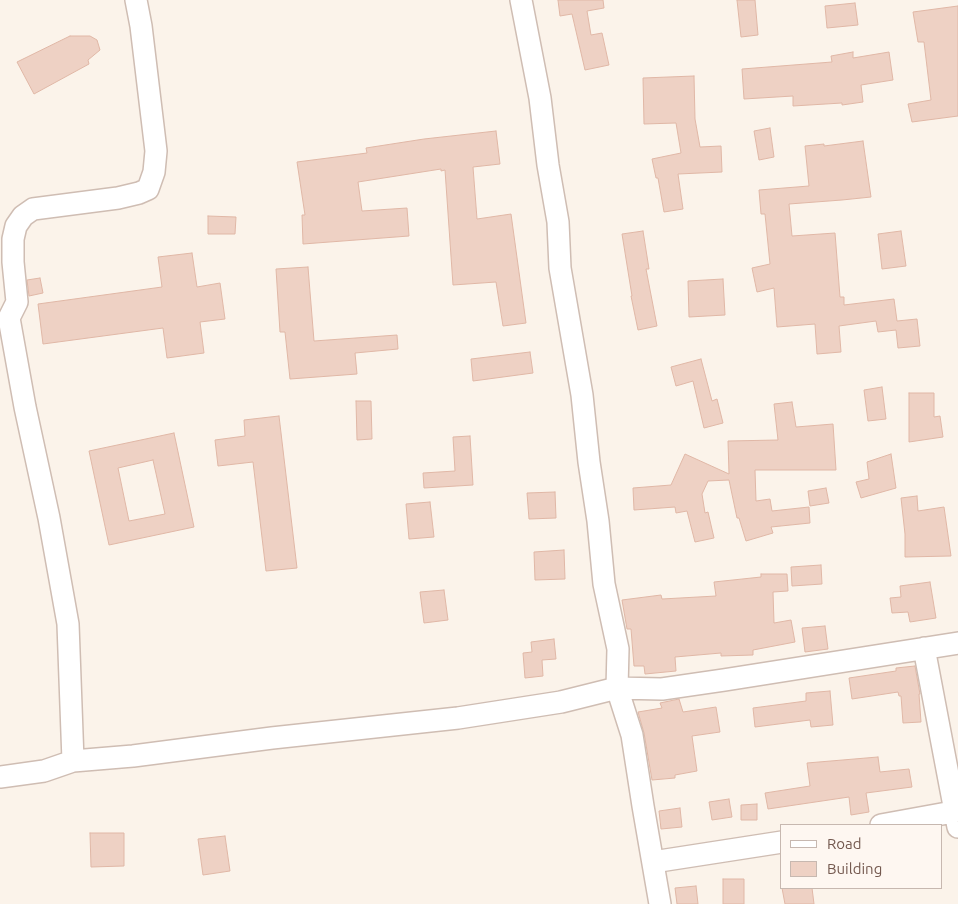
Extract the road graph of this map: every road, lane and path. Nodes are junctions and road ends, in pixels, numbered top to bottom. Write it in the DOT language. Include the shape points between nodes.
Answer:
graph roads {
  1 [pos="136,0"];
  2 [pos="521,0"];
  3 [pos="4,318"];
  4 [pos="958,643"];
  5 [pos="924,648"];
  6 [pos="617,688"];
  7 [pos="73,761"];
  8 [pos="0,777"];
  9 [pos="957,817"];
  10 [pos="890,824"];
  11 [pos="780,842"];
  12 [pos="653,862"];
  13 [pos="660,904"];
  1 -- 3 [label="street" via="156,151 148,189 118,198 33,209 23,216 16,226 14,239 17,302"];
  2 -- 6 [label="street" via="540,98 558,222 560,268 582,395 604,584 618,649"];
  3 -- 7 [label="street" via="49,518 68,624"];
  4 -- 5 [label="street"];
  5 -- 6 [label="street" via="662,689"];
  5 -- 9 [label="street"];
  6 -- 7 [label="street" via="561,702 458,718"];
  6 -- 12 [label="street" via="632,735"];
  7 -- 8 [label="street" via="44,771"];
  9 -- 10 [label="street"];
  11 -- 12 [label="street"];
  12 -- 13 [label="street"];
}
